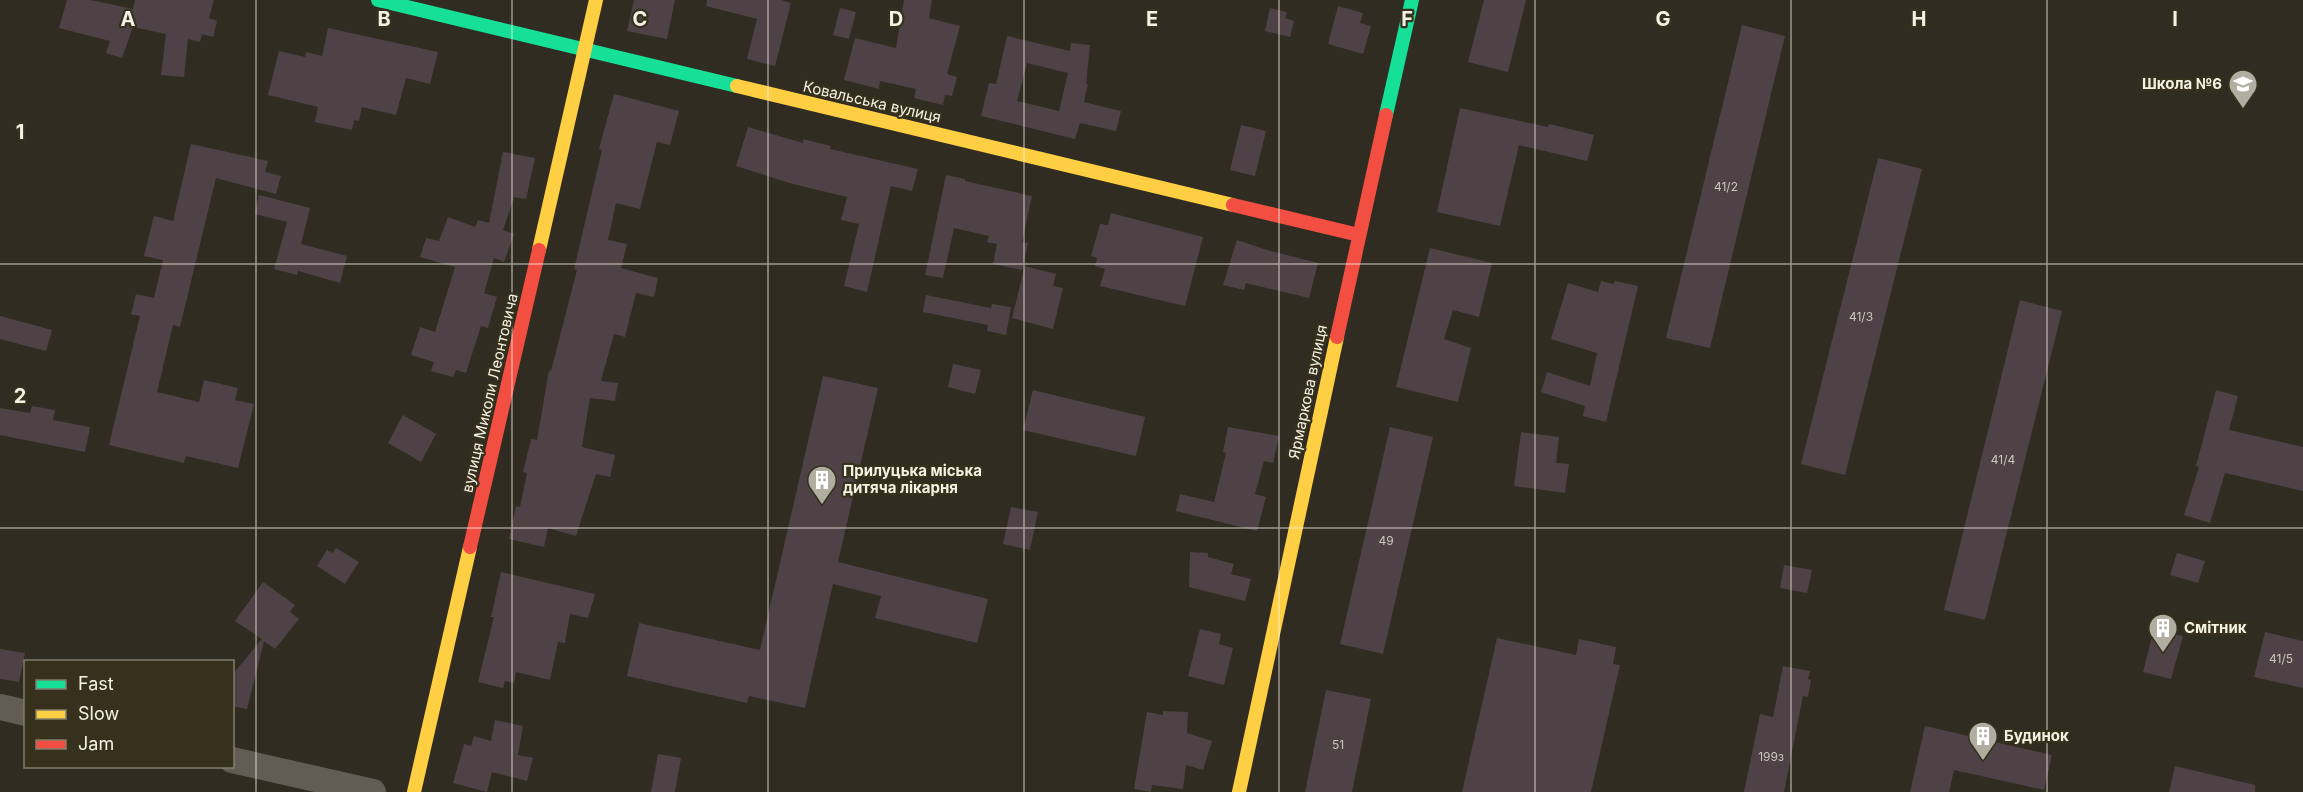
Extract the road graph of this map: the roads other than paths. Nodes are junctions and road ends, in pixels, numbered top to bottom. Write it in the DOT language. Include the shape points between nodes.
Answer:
graph roads {
  1 [pos="378,0"];
  2 [pos="596,0"];
  3 [pos="1412,0"];
  4 [pos="584,50"];
  5 [pos="1359,235"];
  6 [pos="0,707"];
  7 [pos="24,713"];
  8 [pos="234,760"];
  9 [pos="374,792"];
  10 [pos="414,792"];
  11 [pos="1239,792"];
  1 -- 4 [label="street, Ковальська вулиця"];
  2 -- 4 [label="street, вулиця Миколи Леонтовича"];
  3 -- 5 [label="street, Ярмаркова вулиця"];
  4 -- 5 [label="street, Ковальська вулиця"];
  4 -- 10 [label="street, вулиця Миколи Леонтовича"];
  5 -- 11 [label="street, Ярмаркова вулиця"];
  6 -- 7 [label="street"];
  8 -- 9 [label="street"];
}
